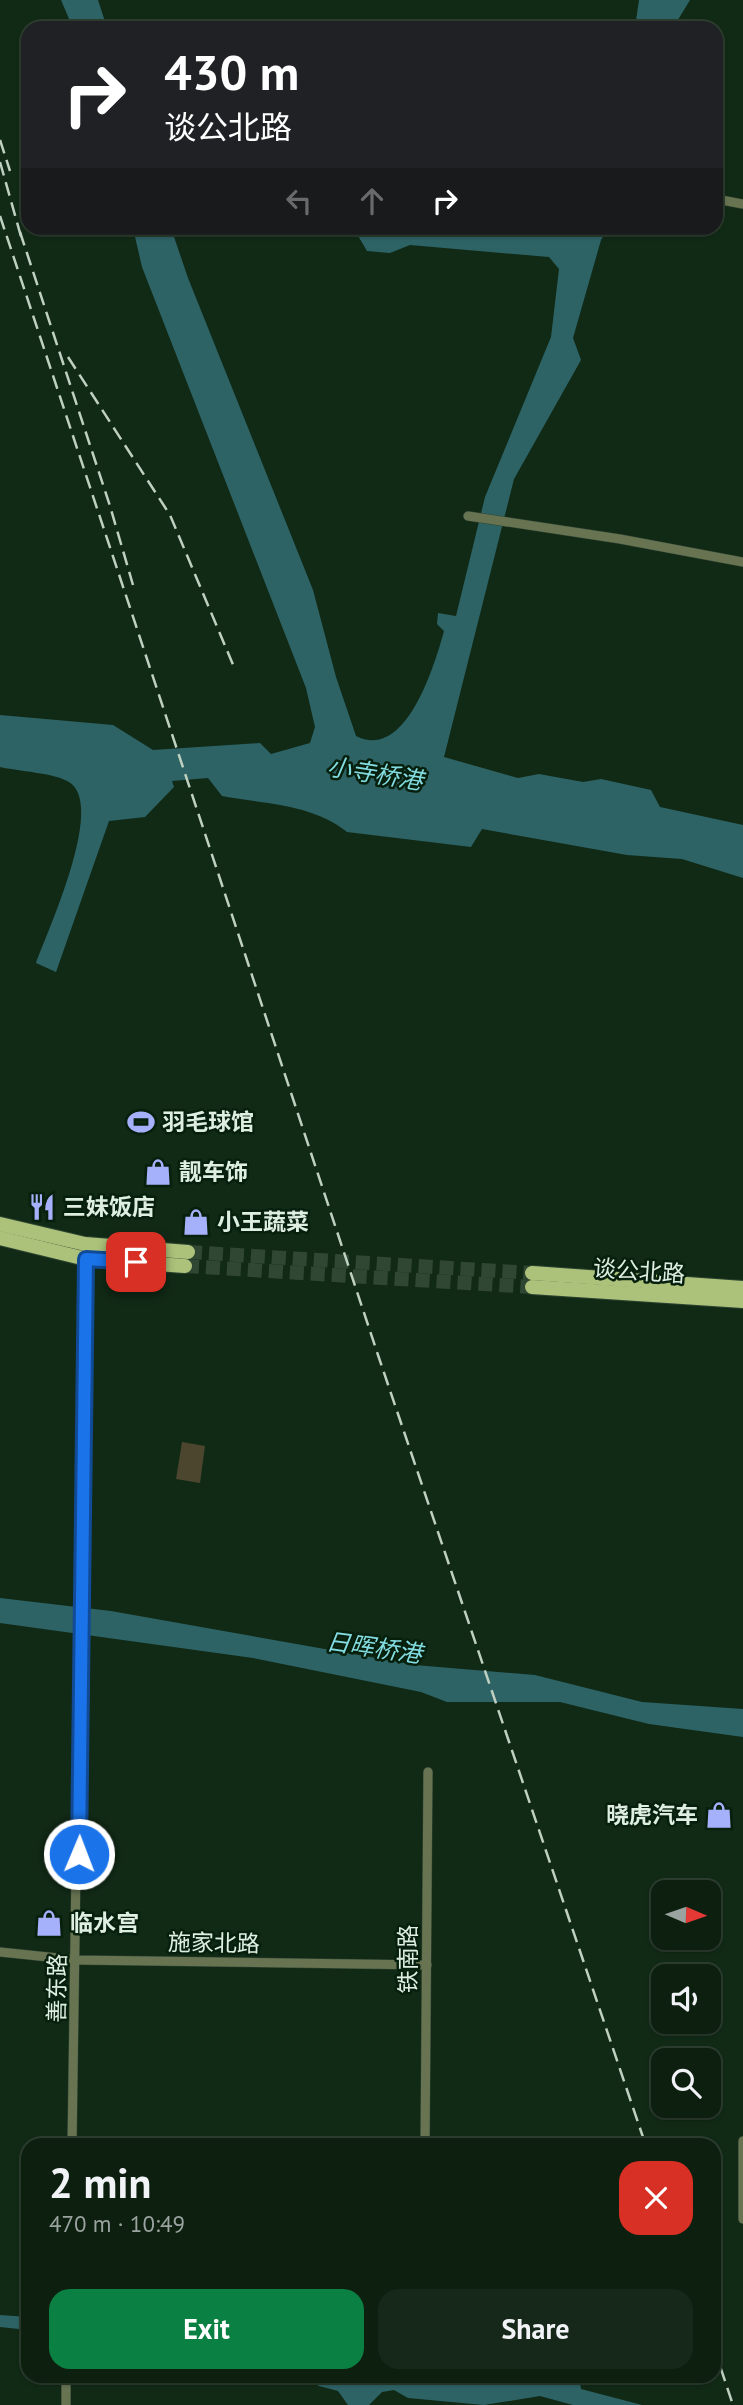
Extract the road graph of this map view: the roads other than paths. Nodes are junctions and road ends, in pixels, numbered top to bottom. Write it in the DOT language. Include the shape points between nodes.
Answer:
graph roads {
  1 [pos="723,200"];
  2 [pos="743,204"];
  3 [pos="468,516"];
  4 [pos="743,562"];
  5 [pos="0,1224"];
  6 [pos="0,1238"];
  7 [pos="86,1252"];
  8 [pos="187,1259"];
  9 [pos="743,1288"];
  10 [pos="743,1301"];
  11 [pos="428,1772"];
  12 [pos="0,1952"];
  13 [pos="77,1960"];
  14 [pos="427,1965"];
  15 [pos="72,2138"];
  16 [pos="425,2138"];
  17 [pos="743,2141"];
  18 [pos="743,2219"];
  19 [pos="66,2383"];
  20 [pos="66,2405"];
  1 -- 2 [label="street"];
  3 -- 4 [label="street"];
  5 -- 7 [label="main road"];
  6 -- 7 [label="main road"];
  7 -- 8 [label="main road"];
  7 -- 13 [label="street, 善东路"];
  9 -- 10 [label="main road, 谈公北路" via="532,1280"];
  11 -- 14 [label="street, 铁南路"];
  12 -- 13 [label="street, 施家北路"];
  13 -- 14 [label="street, 施家北路"];
  13 -- 15 [label="street, 善东路"];
  14 -- 16 [label="street, 铁南路"];
  17 -- 18 [label="street"];
  19 -- 20 [label="street"];
}
